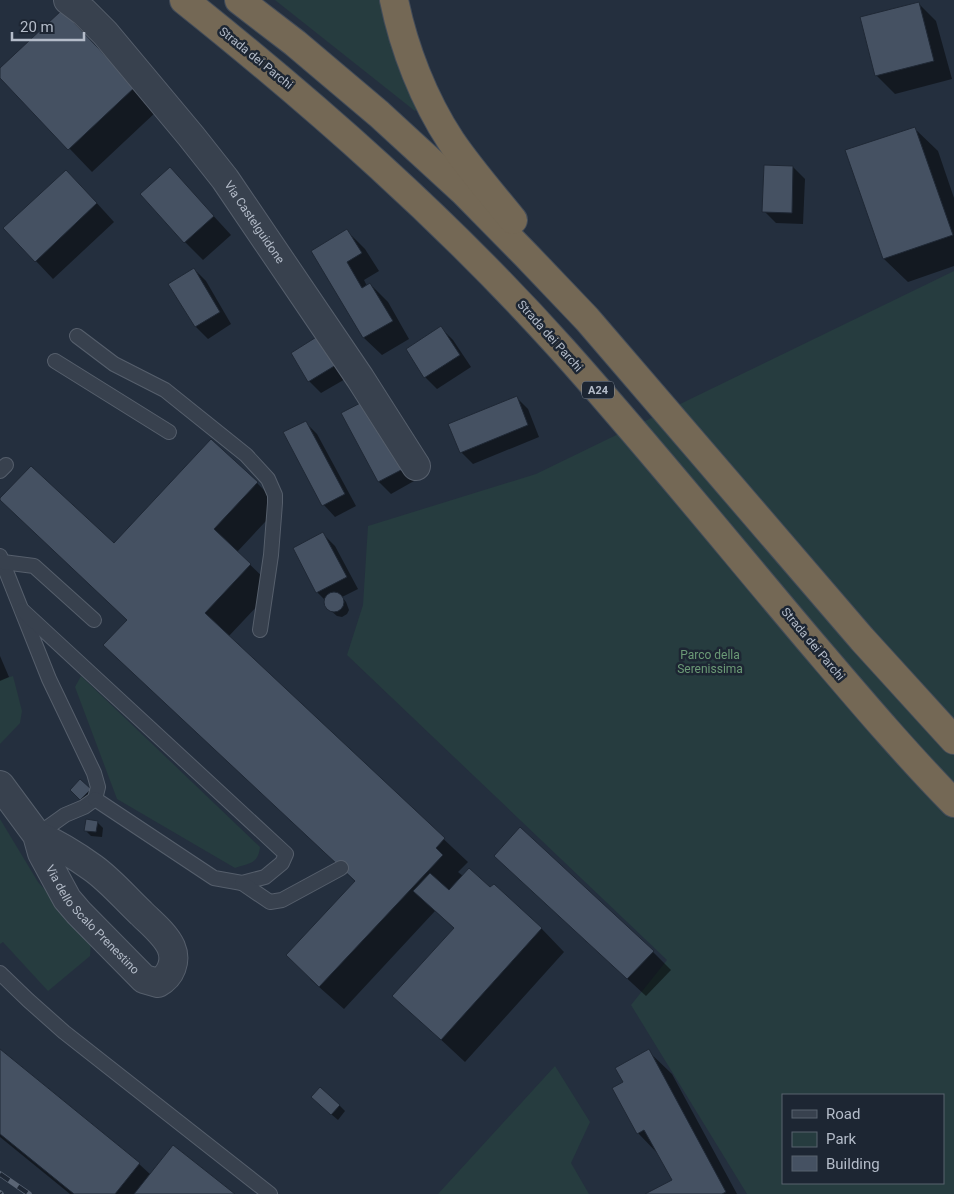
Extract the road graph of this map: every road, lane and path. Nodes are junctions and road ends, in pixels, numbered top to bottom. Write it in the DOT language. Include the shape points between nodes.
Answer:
graph roads {
  1 [pos="68,0"];
  2 [pos="161,0"];
  3 [pos="239,0"];
  4 [pos="394,0"];
  5 [pos="193,8"];
  6 [pos="587,319"];
  7 [pos="77,336"];
  8 [pos="55,362"];
  9 [pos="169,432"];
  10 [pos="416,466"];
  11 [pos="1,559"];
  12 [pos="22,610"];
  13 [pos="94,620"];
  14 [pos="260,630"];
  15 [pos="954,740"];
  16 [pos="0,785"];
  17 [pos="95,799"];
  18 [pos="954,803"];
  19 [pos="37,835"];
  20 [pos="342,868"];
  21 [pos="242,883"];
  22 [pos="0,973"];
  23 [pos="270,1194"];
  1 -- 10 [label="street, Via Castelguidone" via="105,33 225,179"];
  2 -- 5 [label="highway, Strada dei Parchi"];
  3 -- 6 [label="highway" via="333,75 429,159"];
  4 -- 6 [label="highway" via="404,38 425,93 445,132"];
  5 -- 18 [label="highway, Strada dei Parchi / A24" via="354,141 521,304 851,689"];
  6 -- 15 [label="highway" via="862,639"];
  7 -- 14 [label="lane" via="114,364 166,390 246,455 268,479 275,503"];
  8 -- 9 [label="lane"];
  11 -- 12 [label="lane"];
  11 -- 13 [label="lane" via="34,566"];
  12 -- 17 [label="lane" via="49,679 94,774 98,788"];
  12 -- 21 [label="lane" via="286,854 282,863 265,876"];
  16 -- 19 [label="street, Via dello Scalo Prenestino"];
  17 -- 19 [label="lane"];
  17 -- 21 [label="lane" via="214,878"];
  19 -- 19 [label="street, Via dello Scalo Prenestino" via="55,878 79,913 144,979 158,983 166,978 172,968 173,954 161,934 95,870 60,845"];
  20 -- 21 [label="lane" via="282,900 270,902"];
  22 -- 23 [label="lane" via="64,1032"];
}
